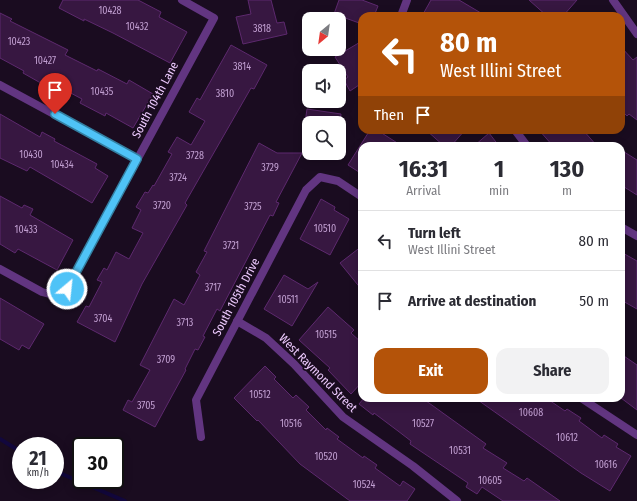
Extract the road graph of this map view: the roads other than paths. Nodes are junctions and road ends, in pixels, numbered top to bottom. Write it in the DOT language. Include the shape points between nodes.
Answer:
graph roads {
  1 [pos="182,0"];
  2 [pos="407,0"];
  3 [pos="613,0"];
  4 [pos="402,12"];
  5 [pos="621,12"];
  6 [pos="625,17"];
  7 [pos="637,34"];
  8 [pos="0,85"];
  9 [pos="137,159"];
  10 [pos="358,194"];
  11 [pos="625,229"];
  12 [pos="637,236"];
  13 [pos="0,269"];
  14 [pos="237,321"];
  15 [pos="587,402"];
  16 [pos="637,435"];
  17 [pos="201,437"];
  18 [pos="457,501"];
  1 -- 9 [label="street, South 104th Lane" via="214,18"];
  2 -- 4 [label="street"];
  3 -- 5 [label="street"];
  6 -- 7 [label="street"];
  8 -- 9 [label="street"];
  9 -- 13 [label="street, South 104th Lane" via="67,289 57,296 42,292"];
  10 -- 14 [label="street, South 105th Drive" via="338,181 320,177 306,190"];
  11 -- 12 [label="street"];
  14 -- 17 [label="street, South 105th Drive" via="196,400"];
  14 -- 18 [label="street, West Raymond Street" via="266,338 343,417 413,466"];
  15 -- 16 [label="street"];
}
